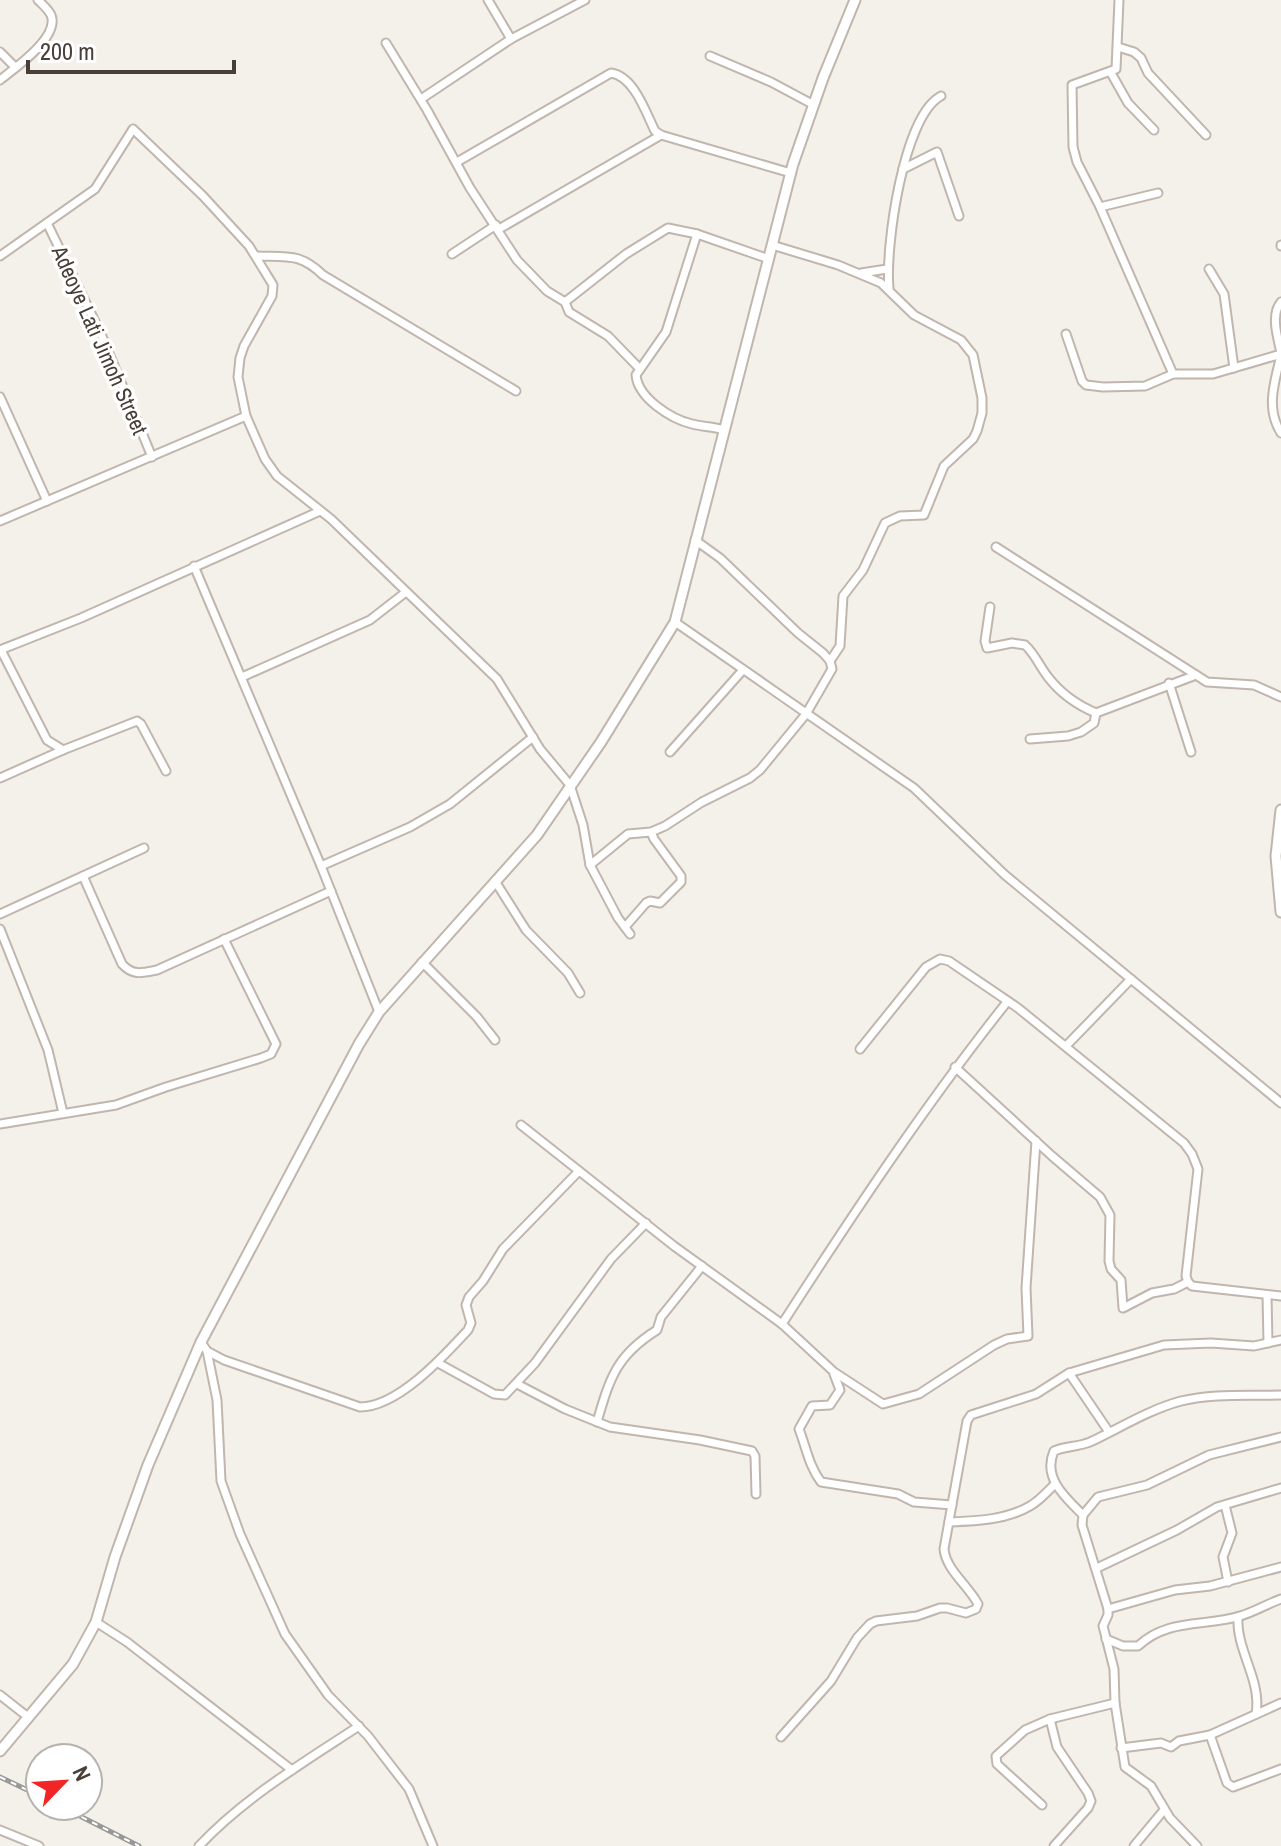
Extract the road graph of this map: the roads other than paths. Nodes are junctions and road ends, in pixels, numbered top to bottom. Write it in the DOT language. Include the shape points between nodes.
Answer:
graph roads {
  1 [pos="38,0"];
  2 [pos="488,0"];
  3 [pos="585,0"];
  4 [pos="855,0"];
  5 [pos="1119,0"];
  6 [pos="511,39"];
  7 [pos="386,43"];
  8 [pos="1118,47"];
  9 [pos="0,52"];
  10 [pos="710,56"];
  11 [pos="15,67"];
  12 [pos="1111,73"];
  13 [pos="0,80"];
  14 [pos="941,96"];
  15 [pos="421,99"];
  16 [pos="814,105"];
  17 [pos="1154,130"];
  18 [pos="661,135"];
  19 [pos="1206,135"];
  20 [pos="457,162"];
  21 [pos="903,169"];
  22 [pos="791,173"];
  23 [pos="1158,193"];
  24 [pos="1100,207"];
  25 [pos="959,216"];
  26 [pos="47,223"];
  27 [pos="497,227"];
  28 [pos="697,234"];
  29 [pos="772,245"];
  30 [pos="452,254"];
  31 [pos="0,256"];
  32 [pos="257,256"];
  33 [pos="769,259"];
  34 [pos="887,269"];
  35 [pos="1209,269"];
  36 [pos="858,273"];
  37 [pos="889,288"];
  38 [pos="565,302"];
  39 [pos="1281,302"];
  40 [pos="1066,334"];
  41 [pos="1281,354"];
  42 [pos="1234,368"];
  43 [pos="640,369"];
  44 [pos="1173,374"];
  45 [pos="516,391"];
  46 [pos="0,397"];
  47 [pos="246,416"];
  48 [pos="724,430"];
  49 [pos="1281,433"];
  50 [pos="152,457"];
  51 [pos="47,501"];
  52 [pos="320,511"];
  53 [pos="0,521"];
  54 [pos="695,540"];
  55 [pos="996,547"];
  56 [pos="194,566"];
  57 [pos="406,592"];
  58 [pos="990,607"];
  59 [pos="675,622"];
  60 [pos="0,650"];
  61 [pos="830,661"];
  62 [pos="742,671"];
  63 [pos="1196,675"];
  64 [pos="242,677"];
  65 [pos="1169,683"];
  66 [pos="1281,697"];
  67 [pos="1096,713"];
  68 [pos="806,714"];
  69 [pos="533,737"];
  70 [pos="1030,739"];
  71 [pos="63,750"];
  72 [pos="670,752"];
  73 [pos="1191,752"];
  74 [pos="166,771"];
  75 [pos="0,778"];
  76 [pos="570,785"];
  77 [pos="1281,810"];
  78 [pos="651,832"];
  79 [pos="144,848"];
  80 [pos="590,865"];
  81 [pos="321,866"];
  82 [pos="83,876"];
  83 [pos="495,881"];
  84 [pos="331,891"];
  85 [pos="1281,912"];
  86 [pos="0,914"];
  87 [pos="0,929"];
  88 [pos="224,939"];
  89 [pos="422,962"];
  90 [pos="1131,979"];
  91 [pos="580,993"];
  92 [pos="1007,1002"];
  93 [pos="379,1012"];
  94 [pos="495,1040"];
  95 [pos="1066,1046"];
  96 [pos="860,1049"];
  97 [pos="955,1067"];
  98 [pos="1281,1103"];
  99 [pos="63,1113"];
  100 [pos="0,1124"];
  101 [pos="521,1125"];
  102 [pos="1036,1141"];
  103 [pos="579,1171"];
  104 [pos="646,1223"];
  105 [pos="702,1266"];
  106 [pos="1188,1282"];
  107 [pos="1267,1295"];
  108 [pos="1281,1296"];
  109 [pos="782,1324"];
  110 [pos="1281,1340"];
  111 [pos="1268,1343"];
  112 [pos="204,1346"];
  113 [pos="438,1363"];
  114 [pos="834,1372"];
  115 [pos="1069,1373"];
  116 [pos="517,1384"];
  117 [pos="1281,1395"];
  118 [pos="597,1422"];
  119 [pos="1109,1432"];
  120 [pos="1281,1437"];
  121 [pos="1054,1485"];
  122 [pos="1281,1488"];
  123 [pos="756,1494"];
  124 [pos="952,1505"];
  125 [pos="1225,1505"];
  126 [pos="1083,1515"];
  127 [pos="949,1522"];
  128 [pos="1281,1567"];
  129 [pos="1097,1568"];
  130 [pos="1228,1582"];
  131 [pos="1281,1599"];
  132 [pos="1108,1609"];
  133 [pos="1238,1617"];
  134 [pos="96,1622"];
  135 [pos="1106,1639"];
  136 [pos="0,1695"];
  137 [pos="1115,1703"];
  138 [pos="1281,1703"];
  139 [pos="1256,1714"];
  140 [pos="28,1717"];
  141 [pos="1050,1719"];
  142 [pos="359,1726"];
  143 [pos="1210,1735"];
  144 [pos="781,1737"];
  145 [pos="1,1748"];
  146 [pos="1121,1748"];
  147 [pos="1281,1769"];
  148 [pos="292,1770"];
  149 [pos="1042,1805"];
  150 [pos="1164,1810"];
  151 [pos="0,1830"];
  152 [pos="39,1846"];
  153 [pos="199,1846"];
  154 [pos="433,1846"];
  155 [pos="1054,1846"];
  156 [pos="1134,1846"];
  157 [pos="1197,1846"];
  1 -- 11 [label="street" via="52,17 52,28"];
  2 -- 6 [label="street"];
  3 -- 6 [label="street"];
  4 -- 16 [label="street"];
  5 -- 8 [label="street"];
  6 -- 15 [label="street"];
  7 -- 15 [label="street"];
  8 -- 12 [label="street"];
  8 -- 19 [label="street" via="1141,58 1148,73"];
  9 -- 11 [label="street"];
  10 -- 16 [label="street"];
  11 -- 13 [label="street"];
  12 -- 17 [label="street" via="1128,103"];
  12 -- 24 [label="street" via="1079,81 1071,92 1073,147"];
  14 -- 21 [label="street" via="925,112"];
  15 -- 20 [label="street"];
  16 -- 22 [label="street"];
  18 -- 20 [label="street" via="624,78 611,73"];
  18 -- 22 [label="street"];
  18 -- 27 [label="street"];
  20 -- 27 [label="street"];
  21 -- 25 [label="street" via="937,152"];
  21 -- 34 [label="street"];
  22 -- 29 [label="street"];
  23 -- 24 [label="street"];
  24 -- 44 [label="street"];
  26 -- 31 [label="street"];
  26 -- 32 [label="street" via="95,189 133,129"];
  26 -- 50 [label="street, Adeoye Lati Jimoh Street"];
  27 -- 30 [label="street"];
  27 -- 38 [label="street" via="527,272"];
  28 -- 33 [label="street"];
  28 -- 38 [label="street" via="668,228 656,233"];
  28 -- 43 [label="street" via="666,332"];
  29 -- 33 [label="street"];
  29 -- 36 [label="street"];
  32 -- 45 [label="street" via="308,261"];
  32 -- 47 [label="street" via="273,285 240,358"];
  33 -- 48 [label="street"];
  34 -- 36 [label="street"];
  34 -- 37 [label="street"];
  35 -- 42 [label="street" via="1224,294"];
  36 -- 37 [label="street"];
  37 -- 61 [label="street" via="914,315 969,348 976,362 982,413 973,439 944,466 924,515 885,523 863,570 843,596 840,646"];
  38 -- 43 [label="street" via="569,312 608,336"];
  39 -- 41 [label="street" via="1275,316"];
  40 -- 44 [label="street" via="1086,385 1145,386"];
  41 -- 42 [label="street"];
  41 -- 49 [label="street" via="1271,392"];
  42 -- 44 [label="street"];
  43 -- 48 [label="street" via="636,381 655,403 693,425"];
  46 -- 51 [label="street"];
  47 -- 50 [label="street"];
  47 -- 52 [label="street" via="277,476"];
  48 -- 54 [label="street"];
  50 -- 51 [label="street"];
  51 -- 53 [label="street"];
  52 -- 56 [label="street"];
  52 -- 57 [label="street"];
  54 -- 59 [label="street"];
  54 -- 61 [label="street"];
  55 -- 63 [label="street"];
  56 -- 60 [label="street"];
  56 -- 64 [label="street"];
  57 -- 64 [label="street" via="370,620"];
  57 -- 69 [label="street" via="497,679"];
  58 -- 67 [label="street" via="987,648 1025,645 1064,694"];
  59 -- 62 [label="street"];
  59 -- 76 [label="street"];
  60 -- 71 [label="street" via="47,740"];
  61 -- 68 [label="street" via="829,678"];
  62 -- 68 [label="street"];
  62 -- 72 [label="street"];
  63 -- 65 [label="street"];
  63 -- 66 [label="street" via="1216,684 1254,685"];
  64 -- 81 [label="street"];
  65 -- 67 [label="street"];
  65 -- 73 [label="street"];
  67 -- 70 [label="street" via="1094,723 1081,732"];
  68 -- 78 [label="street" via="750,778"];
  68 -- 90 [label="street" via="914,788 1005,875"];
  69 -- 76 [label="street"];
  69 -- 81 [label="street" via="450,804"];
  71 -- 74 [label="street" via="137,721"];
  71 -- 75 [label="street"];
  76 -- 80 [label="street"];
  76 -- 83 [label="street" via="537,835"];
  77 -- 85 [label="street" via="1276,856"];
  78 -- 80 [label="street" via="628,834"];
  78 -- 80 [label="street" via="681,882 660,903 646,903 628,930"];
  79 -- 82 [label="street"];
  81 -- 84 [label="street"];
  82 -- 86 [label="street"];
  82 -- 88 [label="street" via="128,971 157,970"];
  83 -- 89 [label="street"];
  83 -- 91 [label="street" via="526,930"];
  84 -- 88 [label="street"];
  84 -- 93 [label="street"];
  87 -- 99 [label="street" via="48,1050"];
  88 -- 99 [label="street" via="276,1044 271,1054 116,1105"];
  89 -- 93 [label="street"];
  89 -- 94 [label="street"];
  90 -- 95 [label="street"];
  90 -- 98 [label="street"];
  92 -- 95 [label="street"];
  92 -- 96 [label="street" via="940,959 926,967"];
  92 -- 97 [label="street"];
  93 -- 112 [label="street"];
  95 -- 106 [label="street" via="1192,1154 1198,1169"];
  97 -- 102 [label="street"];
  97 -- 109 [label="street"];
  99 -- 100 [label="street"];
  101 -- 103 [label="street"];
  102 -- 106 [label="street" via="1100,1197 1110,1215 1109,1261 1121,1280 1123,1308"];
  102 -- 114 [label="street" via="1028,1336 994,1345 919,1394 883,1404"];
  103 -- 104 [label="street"];
  103 -- 113 [label="street" via="503,1249 469,1297 468,1330"];
  104 -- 105 [label="street"];
  104 -- 116 [label="street" via="611,1259"];
  105 -- 109 [label="street"];
  105 -- 118 [label="street" via="661,1317 657,1330 636,1343 617,1365"];
  106 -- 107 [label="street"];
  107 -- 108 [label="street"];
  107 -- 111 [label="street"];
  109 -- 114 [label="street"];
  110 -- 111 [label="street"];
  111 -- 115 [label="street" via="1164,1345"];
  112 -- 113 [label="street" via="224,1360 360,1407 386,1399"];
  112 -- 134 [label="street" via="148,1465"];
  112 -- 142 [label="street" via="217,1400 221,1481 240,1534 285,1634 328,1695"];
  113 -- 116 [label="street" via="500,1396"];
  114 -- 124 [label="street" via="840,1390 830,1405 812,1406 799,1429 812,1471 821,1482"];
  115 -- 119 [label="street"];
  115 -- 124 [label="street" via="1036,1394 971,1415"];
  116 -- 118 [label="street"];
  117 -- 119 [label="street" via="1189,1400"];
  118 -- 123 [label="street" via="752,1451"];
  119 -- 121 [label="street" via="1054,1451"];
  120 -- 126 [label="street" via="1209,1455 1147,1485 1098,1497"];
  121 -- 126 [label="street"];
  121 -- 127 [label="street" via="1031,1506 1009,1514"];
  122 -- 125 [label="street"];
  124 -- 127 [label="street"];
  125 -- 129 [label="street"];
  125 -- 130 [label="street" via="1232,1533 1223,1557"];
  126 -- 129 [label="street"];
  127 -- 144 [label="street" via="945,1557 972,1593 976,1609 966,1613 940,1608 870,1624 831,1681"];
  128 -- 130 [label="street"];
  129 -- 132 [label="street"];
  130 -- 132 [label="street"];
  131 -- 133 [label="street"];
  132 -- 135 [label="street"];
  133 -- 135 [label="street" via="1179,1623 1138,1646"];
  133 -- 139 [label="street" via="1237,1632 1259,1699"];
  134 -- 140 [label="street" via="73,1664"];
  134 -- 148 [label="street"];
  135 -- 137 [label="street"];
  136 -- 140 [label="street"];
  137 -- 141 [label="street"];
  137 -- 146 [label="street"];
  138 -- 139 [label="street"];
  139 -- 143 [label="street"];
  140 -- 145 [label="street"];
  141 -- 149 [label="street" via="1016,1735 995,1761"];
  141 -- 155 [label="street" via="1057,1747 1091,1801"];
  142 -- 148 [label="street"];
  142 -- 154 [label="street" via="409,1789"];
  143 -- 146 [label="street" via="1171,1747 1161,1743"];
  143 -- 147 [label="street" via="1233,1787"];
  146 -- 150 [label="street" via="1125,1767 1151,1786"];
  148 -- 153 [label="street"];
  150 -- 156 [label="street"];
  150 -- 157 [label="street"];
  151 -- 152 [label="street"];
}
